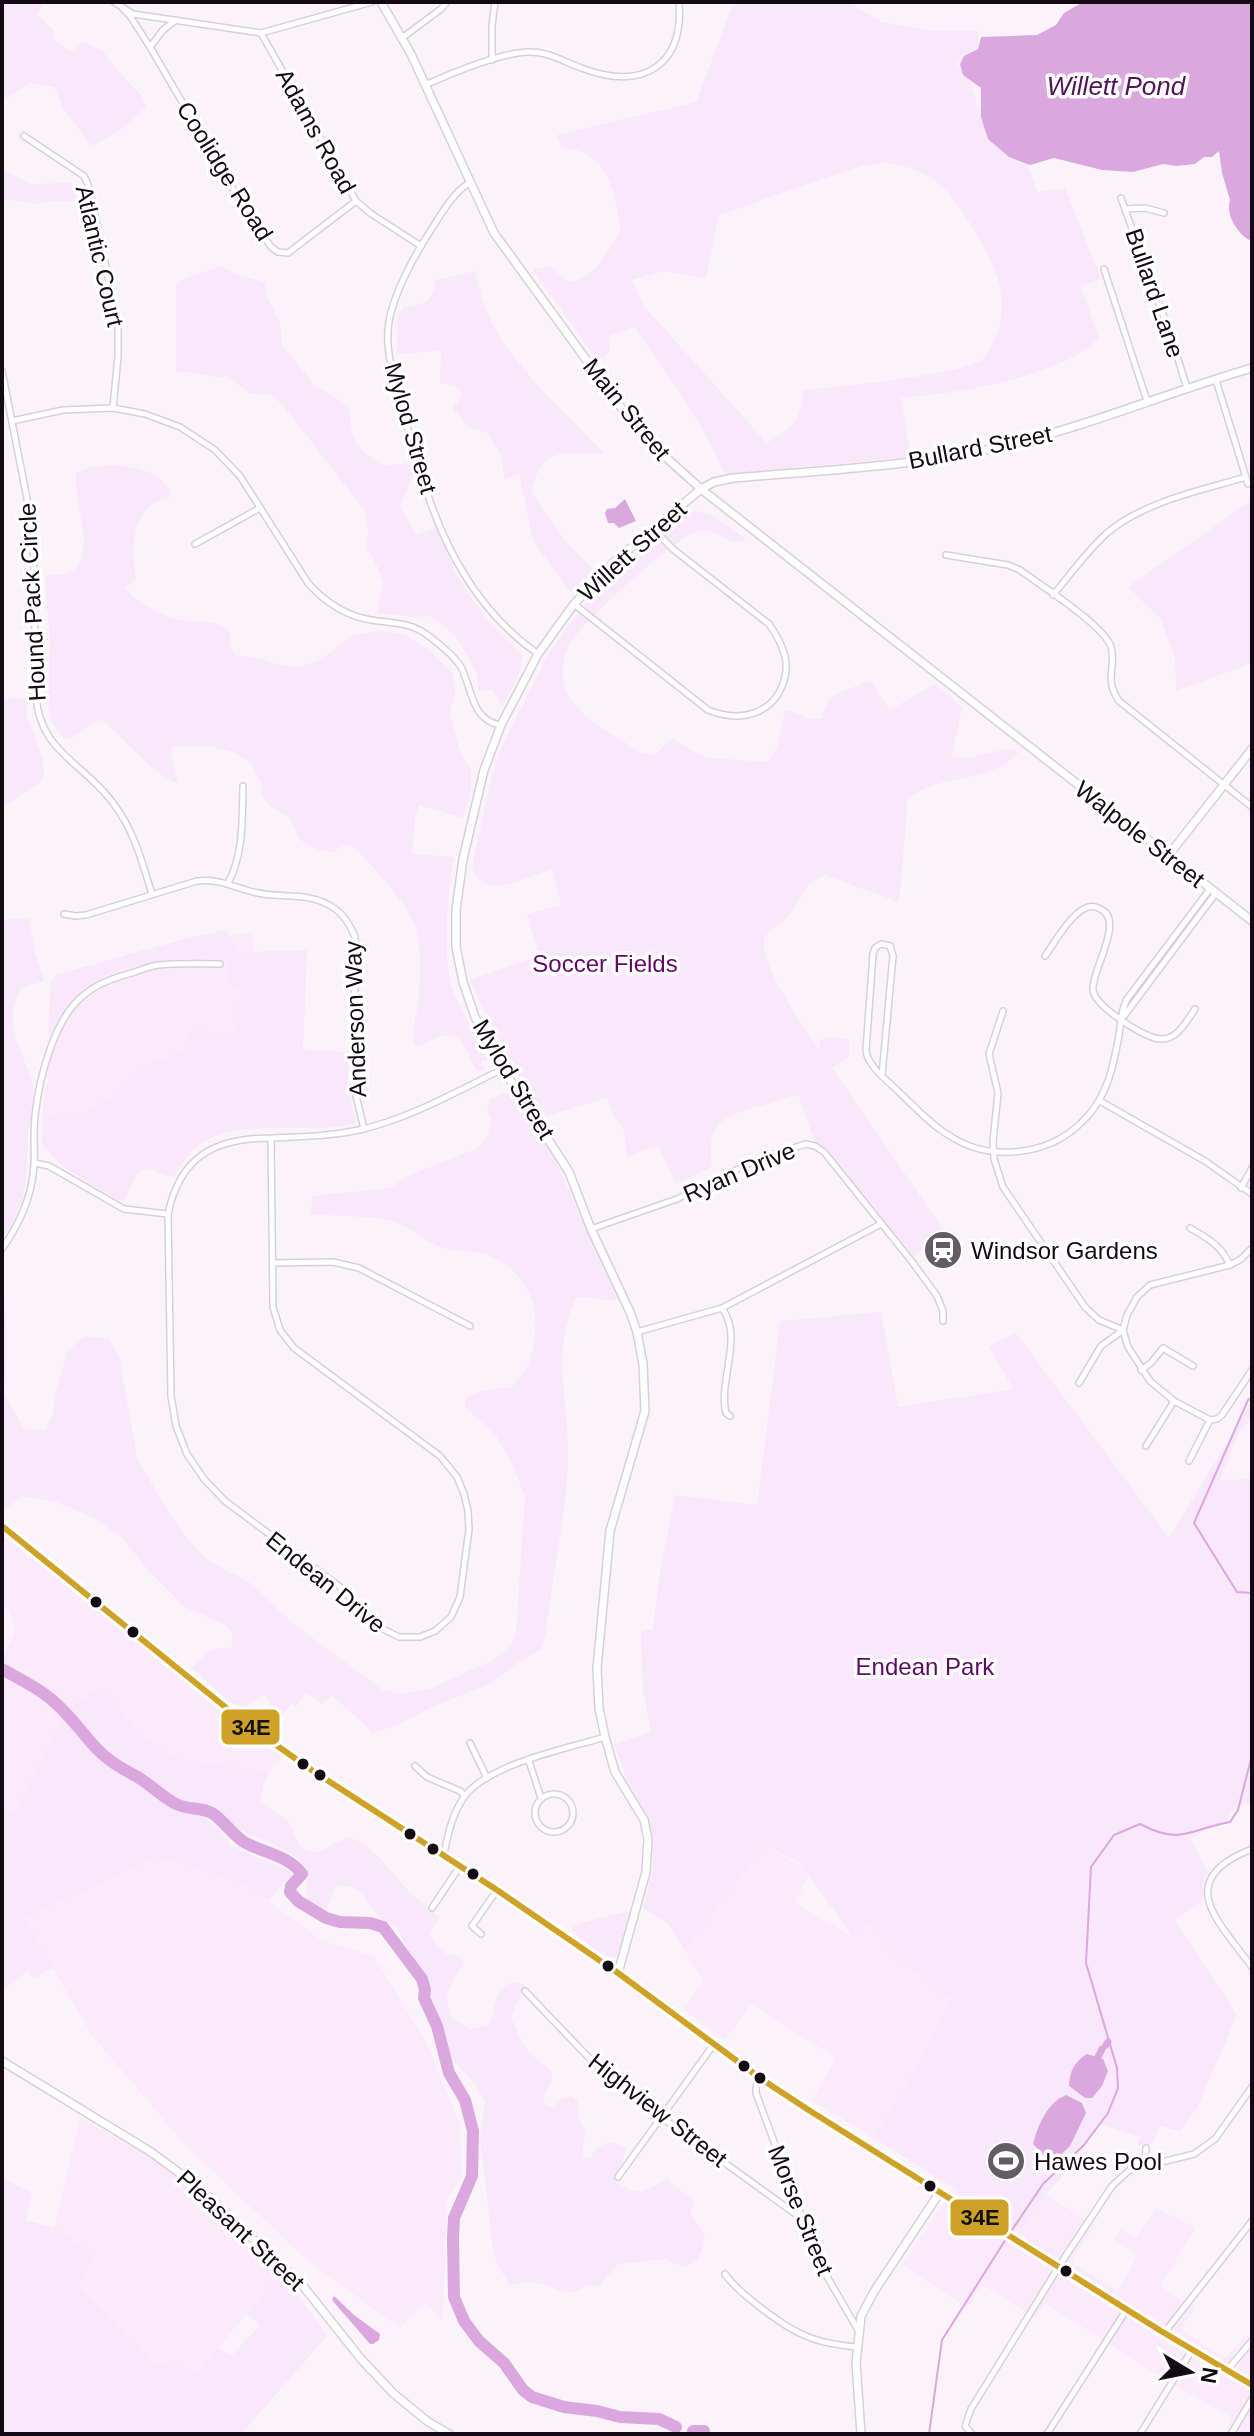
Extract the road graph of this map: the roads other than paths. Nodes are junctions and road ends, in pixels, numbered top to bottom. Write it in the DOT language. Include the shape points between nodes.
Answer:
graph roads {
  1 [pos="114,2"];
  2 [pos="372,2"];
  3 [pos="381,2"];
  4 [pos="447,2"];
  5 [pos="495,2"];
  6 [pos="679,2"];
  7 [pos="123,9"];
  8 [pos="177,20"];
  9 [pos="261,33"];
  10 [pos="402,38"];
  11 [pos="150,47"];
  12 [pos="492,60"];
  13 [pos="425,85"];
  14 [pos="24,136"];
  15 [pos="469,183"];
  16 [pos="1121,198"];
  17 [pos="356,201"];
  18 [pos="1125,209"];
  19 [pos="1164,213"];
  20 [pos="421,246"];
  21 [pos="1104,269"];
  22 [pos="1252,368"];
  23 [pos="2,371"];
  24 [pos="1215,379"];
  25 [pos="1187,388"];
  26 [pos="1147,401"];
  27 [pos="113,408"];
  28 [pos="12,421"];
  29 [pos="701,489"];
  30 [pos="260,508"];
  31 [pos="653,529"];
  32 [pos="195,544"];
  33 [pos="946,555"];
  34 [pos="1053,595"];
  35 [pos="574,604"];
  36 [pos="538,654"];
  37 [pos="501,725"];
  38 [pos="1028,746"];
  39 [pos="1252,749"];
  40 [pos="243,786"];
  41 [pos="1224,786"];
  42 [pos="1252,807"];
  43 [pos="1168,856"];
  44 [pos="228,883"];
  45 [pos="1213,891"];
  46 [pos="152,894"];
  47 [pos="64,914"];
  48 [pos="1252,921"];
  49 [pos="1045,956"];
  50 [pos="220,964"];
  51 [pos="1195,1009"];
  52 [pos="1003,1011"];
  53 [pos="1121,1020"];
  54 [pos="503,1069"];
  55 [pos="882,1075"];
  56 [pos="1100,1101"];
  57 [pos="364,1129"];
  58 [pos="271,1138"];
  59 [pos="993,1151"];
  60 [pos="35,1163"];
  61 [pos="1252,1168"];
  62 [pos="1241,1188"];
  63 [pos="1252,1194"];
  64 [pos="168,1214"];
  65 [pos="881,1224"];
  66 [pos="1190,1228"];
  67 [pos="591,1229"];
  68 [pos="1252,1248"];
  69 [pos="2,1249"];
  70 [pos="273,1263"];
  71 [pos="1230,1265"];
  72 [pos="722,1308"];
  73 [pos="943,1321"];
  74 [pos="470,1326"];
  75 [pos="1123,1330"];
  76 [pos="637,1332"];
  77 [pos="1193,1366"];
  78 [pos="1141,1370"];
  79 [pos="1252,1370"];
  80 [pos="1079,1383"];
  81 [pos="1174,1401"];
  82 [pos="730,1416"];
  83 [pos="1210,1420"];
  84 [pos="1146,1446"];
  85 [pos="1189,1461"];
  86 [pos="2,1526"];
  87 [pos="605,1737"];
  88 [pos="470,1743"];
  89 [pos="529,1761"];
  90 [pos="415,1766"];
  91 [pos="487,1778"];
  92 [pos="465,1796"];
  93 [pos="541,1798"];
  94 [pos="1252,1849"];
  95 [pos="444,1855"];
  96 [pos="460,1866"];
  97 [pos="497,1890"];
  98 [pos="432,1908"];
  99 [pos="481,1934"];
  100 [pos="1252,1967"];
  101 [pos="618,1973"];
  102 [pos="525,1991"];
  103 [pos="714,2044"];
  104 [pos="2,2061"];
  105 [pos="760,2078"];
  106 [pos="1252,2087"];
  107 [pos="662,2116"];
  108 [pos="1146,2148"];
  109 [pos="1145,2163"];
  110 [pos="618,2177"];
  111 [pos="940,2192"];
  112 [pos="801,2218"];
  113 [pos="1252,2221"];
  114 [pos="1058,2267"];
  115 [pos="725,2274"];
  116 [pos="1127,2309"];
  117 [pos="858,2330"];
  118 [pos="1164,2333"];
  119 [pos="1252,2341"];
  120 [pos="856,2347"];
  121 [pos="1192,2350"];
  122 [pos="1228,2369"];
  123 [pos="1252,2385"];
  124 [pos="1252,2399"];
  125 [pos="449,2434"];
  126 [pos="861,2434"];
  127 [pos="972,2434"];
  128 [pos="1047,2434"];
  129 [pos="1140,2434"];
  130 [pos="1231,2434"];
  1 -- 7 [label="street"];
  2 -- 9 [label="street"];
  3 -- 10 [label="main road, Main Street"];
  4 -- 10 [label="street"];
  5 -- 12 [label="street"];
  6 -- 12 [label="street" via="679,31 668,58 634,77 585,70 534,52"];
  7 -- 8 [label="street"];
  7 -- 11 [label="street, Coolidge Road"];
  8 -- 9 [label="street"];
  8 -- 11 [label="street"];
  9 -- 17 [label="street, Adams Road"];
  10 -- 13 [label="main road, Main Street"];
  11 -- 17 [label="street, Coolidge Road" via="271,247 288,253"];
  12 -- 13 [label="street"];
  13 -- 15 [label="main road, Main Street"];
  14 -- 27 [label="street, Atlantic Court" via="84,176 89,187 118,324"];
  15 -- 20 [label="street, Mylod Street"];
  15 -- 29 [label="main road, Main Street" via="494,233 628,417"];
  16 -- 18 [label="street, Bullard Lane"];
  17 -- 20 [label="street, Adams Road"];
  18 -- 19 [label="street"];
  18 -- 25 [label="street, Bullard Lane"];
  20 -- 36 [label="street, Mylod Street" via="388,329 407,427 457,562 496,619"];
  21 -- 26 [label="street"];
  22 -- 24 [label="main road, Bullard Street"];
  23 -- 28 [label="street, Hound Pack Circle"];
  24 -- 25 [label="main road, Bullard Street"];
  24 -- 34 [label="street" via="1247,480 1163,503 1127,519 1106,534"];
  25 -- 26 [label="main road, Bullard Street"];
  26 -- 29 [label="main road, Bullard Street" via="1011,444 922,461 733,478"];
  27 -- 28 [label="street" via="63,410"];
  27 -- 30 [label="street" via="161,418 199,438 240,476"];
  28 -- 46 [label="street, Hound Pack Circle" via="33,529 40,719 56,748 121,813"];
  29 -- 31 [label="main road, Willett Street"];
  29 -- 38 [label="main road, Main Street"];
  30 -- 32 [label="street"];
  30 -- 37 [label="street" via="316,593 361,618 420,629 458,663 478,710"];
  31 -- 35 [label="main road, Willett Street"];
  31 -- 35 [label="street" via="769,624 786,670 771,703 746,716 708,710"];
  33 -- 34 [label="street" via="1008,565"];
  34 -- 41 [label="street" via="1107,638 1110,682 1119,701"];
  35 -- 36 [label="main road, Willett Street"];
  36 -- 37 [label="main road, Mylod Street"];
  37 -- 54 [label="main road, Mylod Street" via="473,812 455,926 467,995"];
  38 -- 43 [label="main road, Walpole Street"];
  39 -- 41 [label="main road"];
  40 -- 44 [label="street" via="239,850"];
  41 -- 42 [label="street"];
  41 -- 43 [label="main road"];
  43 -- 45 [label="main road, Walpole Street"];
  44 -- 46 [label="street, Anderson Way" via="202,880"];
  44 -- 57 [label="street, Anderson Way" via="261,894 320,900 350,925 356,947 354,1087"];
  45 -- 48 [label="main road, Walpole Street"];
  45 -- 53 [label="street" via="1131,992"];
  46 -- 47 [label="street, Anderson Way" via="86,915"];
  49 -- 53 [label="street" via="1080,909 1103,910 1110,929 1093,990"];
  50 -- 60 [label="street" via="156,965 99,984 82,996 46,1061 35,1116"];
  51 -- 53 [label="street" via="1169,1040 1150,1037"];
  52 -- 59 [label="street" via="989,1050 998,1093"];
  53 -- 56 [label="street"];
  54 -- 57 [label="street, Endean Drive"];
  54 -- 67 [label="main road, Mylod Street" via="567,1167"];
  55 -- 55 [label="street" via="893,956 890,946 881,944 873,954 866,1054"];
  55 -- 59 [label="street" via="951,1137"];
  56 -- 59 [label="street" via="1074,1130 1052,1143 1021,1152"];
  56 -- 62 [label="street" via="1205,1161"];
  57 -- 58 [label="street, Endean Drive"];
  58 -- 64 [label="street, Endean Drive" via="233,1140 203,1154 181,1177"];
  58 -- 70 [label="street, Endean Drive"];
  59 -- 75 [label="street" via="1003,1187 1085,1307"];
  60 -- 64 [label="street" via="124,1209"];
  60 -- 69 [label="street" via="27,1203"];
  61 -- 62 [label="street"];
  62 -- 63 [label="street"];
  64 -- 70 [label="street, Endean Drive" via="171,1396 176,1426 195,1467 225,1501 340,1587 379,1629 404,1638 430,1633 448,1621 460,1597 469,1520 461,1485 433,1450 286,1339 274,1313"];
  65 -- 67 [label="street, Ryan Drive" via="824,1152 806,1144"];
  65 -- 72 [label="street"];
  65 -- 73 [label="street, Ryan Drive" via="937,1296"];
  66 -- 71 [label="street" via="1216,1244"];
  67 -- 76 [label="main road, Mylod Street"];
  68 -- 71 [label="street"];
  70 -- 74 [label="street" via="350,1265"];
  71 -- 75 [label="street" via="1150,1285 1132,1304"];
  72 -- 76 [label="street"];
  72 -- 82 [label="street" via="731,1325 724,1397"];
  75 -- 78 [label="street"];
  75 -- 80 [label="street" via="1101,1346"];
  76 -- 87 [label="main road, Mylod Street" via="645,1411 607,1552 597,1668"];
  77 -- 78 [label="street" via="1163,1348"];
  78 -- 81 [label="street"];
  79 -- 83 [label="street" via="1222,1415"];
  81 -- 83 [label="street"];
  81 -- 84 [label="street"];
  83 -- 85 [label="street"];
  86 -- 95 [label="main road" via="245,1723"];
  87 -- 89 [label="street"];
  87 -- 101 [label="main road, Mylod Street" via="615,1772 644,1820 648,1839 646,1872"];
  88 -- 91 [label="street"];
  89 -- 91 [label="street"];
  89 -- 93 [label="street"];
  90 -- 92 [label="street"];
  91 -- 92 [label="street"];
  92 -- 95 [label="street"];
  93 -- 93 [label="street" via="534,1810 537,1823 547,1832 566,1829 572,1818 569,1801 552,1794"];
  94 -- 100 [label="street" via="1215,1871 1207,1892 1214,1915"];
  95 -- 96 [label="main road"];
  96 -- 97 [label="main road"];
  96 -- 98 [label="street"];
  97 -- 99 [label="street" via="472,1926"];
  97 -- 101 [label="main road"];
  101 -- 103 [label="main road"];
  102 -- 107 [label="street, Highview Street" via="601,2069"];
  103 -- 105 [label="main road"];
  103 -- 107 [label="street"];
  104 -- 125 [label="main road, Pleasant Street" via="197,2186 303,2286 393,2393"];
  105 -- 111 [label="main road"];
  105 -- 112 [label="street, Morse Street" via="756,2093"];
  106 -- 109 [label="street" via="1225,2128 1194,2154"];
  107 -- 110 [label="street"];
  107 -- 112 [label="street, Highview Street"];
  108 -- 109 [label="street"];
  109 -- 114 [label="street" via="1112,2186"];
  111 -- 114 [label="main road"];
  111 -- 117 [label="main road" via="866,2305"];
  112 -- 117 [label="street, Morse Street" via="823,2272"];
  113 -- 118 [label="street"];
  114 -- 116 [label="main road"];
  114 -- 127 [label="street" via="966,2420"];
  115 -- 120 [label="street" via="733,2286 803,2335"];
  116 -- 118 [label="main road"];
  116 -- 128 [label="street"];
  117 -- 120 [label="main road"];
  118 -- 121 [label="main road"];
  119 -- 122 [label="street"];
  120 -- 126 [label="main road"];
  121 -- 122 [label="main road"];
  121 -- 129 [label="street"];
  122 -- 123 [label="main road"];
  124 -- 130 [label="street"];
}
